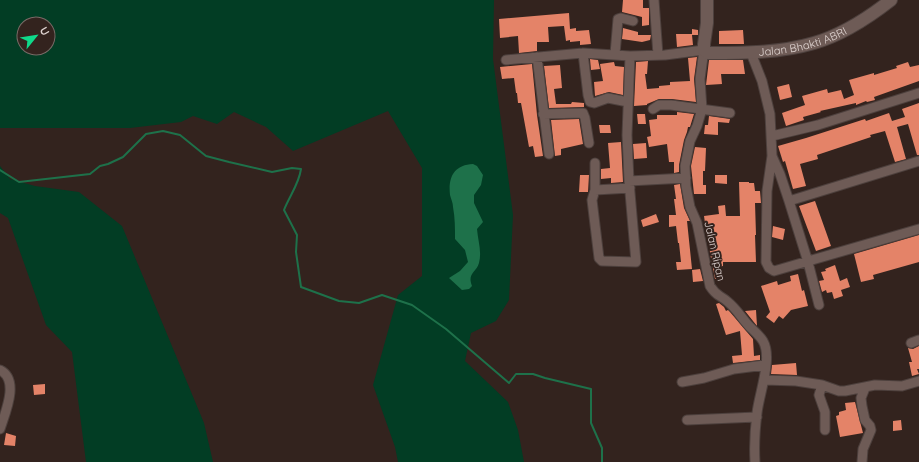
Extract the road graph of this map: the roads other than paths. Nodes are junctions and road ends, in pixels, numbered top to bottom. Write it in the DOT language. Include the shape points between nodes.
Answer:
graph roads {
  1 [pos="654,0"];
  2 [pos="707,0"];
  3 [pos="891,0"];
  4 [pos="633,21"];
  5 [pos="704,50"];
  6 [pos="584,53"];
  7 [pos="750,53"];
  8 [pos="615,54"];
  9 [pos="658,55"];
  10 [pos="630,56"];
  11 [pos="537,57"];
  12 [pos="506,60"];
  13 [pos="919,93"];
  14 [pos="628,102"];
  15 [pos="653,109"];
  16 [pos="702,109"];
  17 [pos="730,113"];
  18 [pos="543,114"];
  19 [pos="772,136"];
  20 [pos="589,143"];
  21 [pos="549,154"];
  22 [pos="772,156"];
  23 [pos="919,161"];
  24 [pos="595,163"];
  25 [pos="686,178"];
  26 [pos="629,185"];
  27 [pos="595,190"];
  28 [pos="789,201"];
  29 [pos="919,229"];
  30 [pos="808,262"];
  31 [pos="819,305"];
  32 [pos="765,366"];
  33 [pos="0,370"];
  34 [pos="764,380"];
  35 [pos="919,381"];
  36 [pos="682,382"];
  37 [pos="822,385"];
  38 [pos="865,388"];
  39 [pos="756,417"];
  40 [pos="687,420"];
  41 [pos="0,428"];
  42 [pos="825,430"];
  43 [pos="755,462"];
  44 [pos="862,462"];
  1 -- 9 [label="street"];
  2 -- 5 [label="street"];
  3 -- 7 [label="street, Jalan Bhakti ABRI" via="830,38 813,44"];
  4 -- 8 [label="street" via="618,19"];
  5 -- 7 [label="street, Jalan Bhakti ABRI" via="708,53"];
  5 -- 9 [label="street"];
  5 -- 16 [label="street, Jalan Ripan" via="700,79"];
  6 -- 8 [label="street"];
  6 -- 11 [label="street"];
  6 -- 14 [label="street" via="590,102 608,98"];
  7 -- 19 [label="street" via="766,97"];
  8 -- 10 [label="street"];
  9 -- 10 [label="street"];
  10 -- 14 [label="street"];
  11 -- 12 [label="street"];
  11 -- 18 [label="street"];
  13 -- 19 [label="street" via="818,125"];
  14 -- 26 [label="street"];
  15 -- 16 [label="street" via="667,105"];
  16 -- 17 [label="street"];
  16 -- 25 [label="street, Jalan Ripan" via="698,126 690,141 685,166"];
  18 -- 20 [label="street" via="583,113"];
  18 -- 21 [label="street"];
  19 -- 22 [label="street"];
  22 -- 28 [label="street"];
  22 -- 30 [label="street" via="767,191 766,262 774,271"];
  23 -- 28 [label="street"];
  24 -- 27 [label="street"];
  25 -- 26 [label="street"];
  25 -- 32 [label="street, Jalan Ripan" via="690,207 697,223 710,286 715,294 728,301 759,334 766,350"];
  26 -- 27 [label="street"];
  26 -- 27 [label="street" via="636,262 600,260 592,200"];
  28 -- 30 [label="street"];
  29 -- 30 [label="street"];
  30 -- 31 [label="street"];
  32 -- 34 [label="street, Jalan Ripan"];
  32 -- 36 [label="street" via="734,369"];
  33 -- 41 [label="street" via="6,374 10,392"];
  34 -- 37 [label="street"];
  34 -- 39 [label="street, Jalan Ripan"];
  35 -- 38 [label="street" via="902,386 875,385"];
  37 -- 38 [label="street" via="839,391"];
  37 -- 42 [label="street" via="819,395 825,412"];
  38 -- 44 [label="street" via="861,398 862,406 865,420 871,430 863,449"];
  39 -- 40 [label="street"];
  39 -- 43 [label="street, Jalan Ripan"];
}
